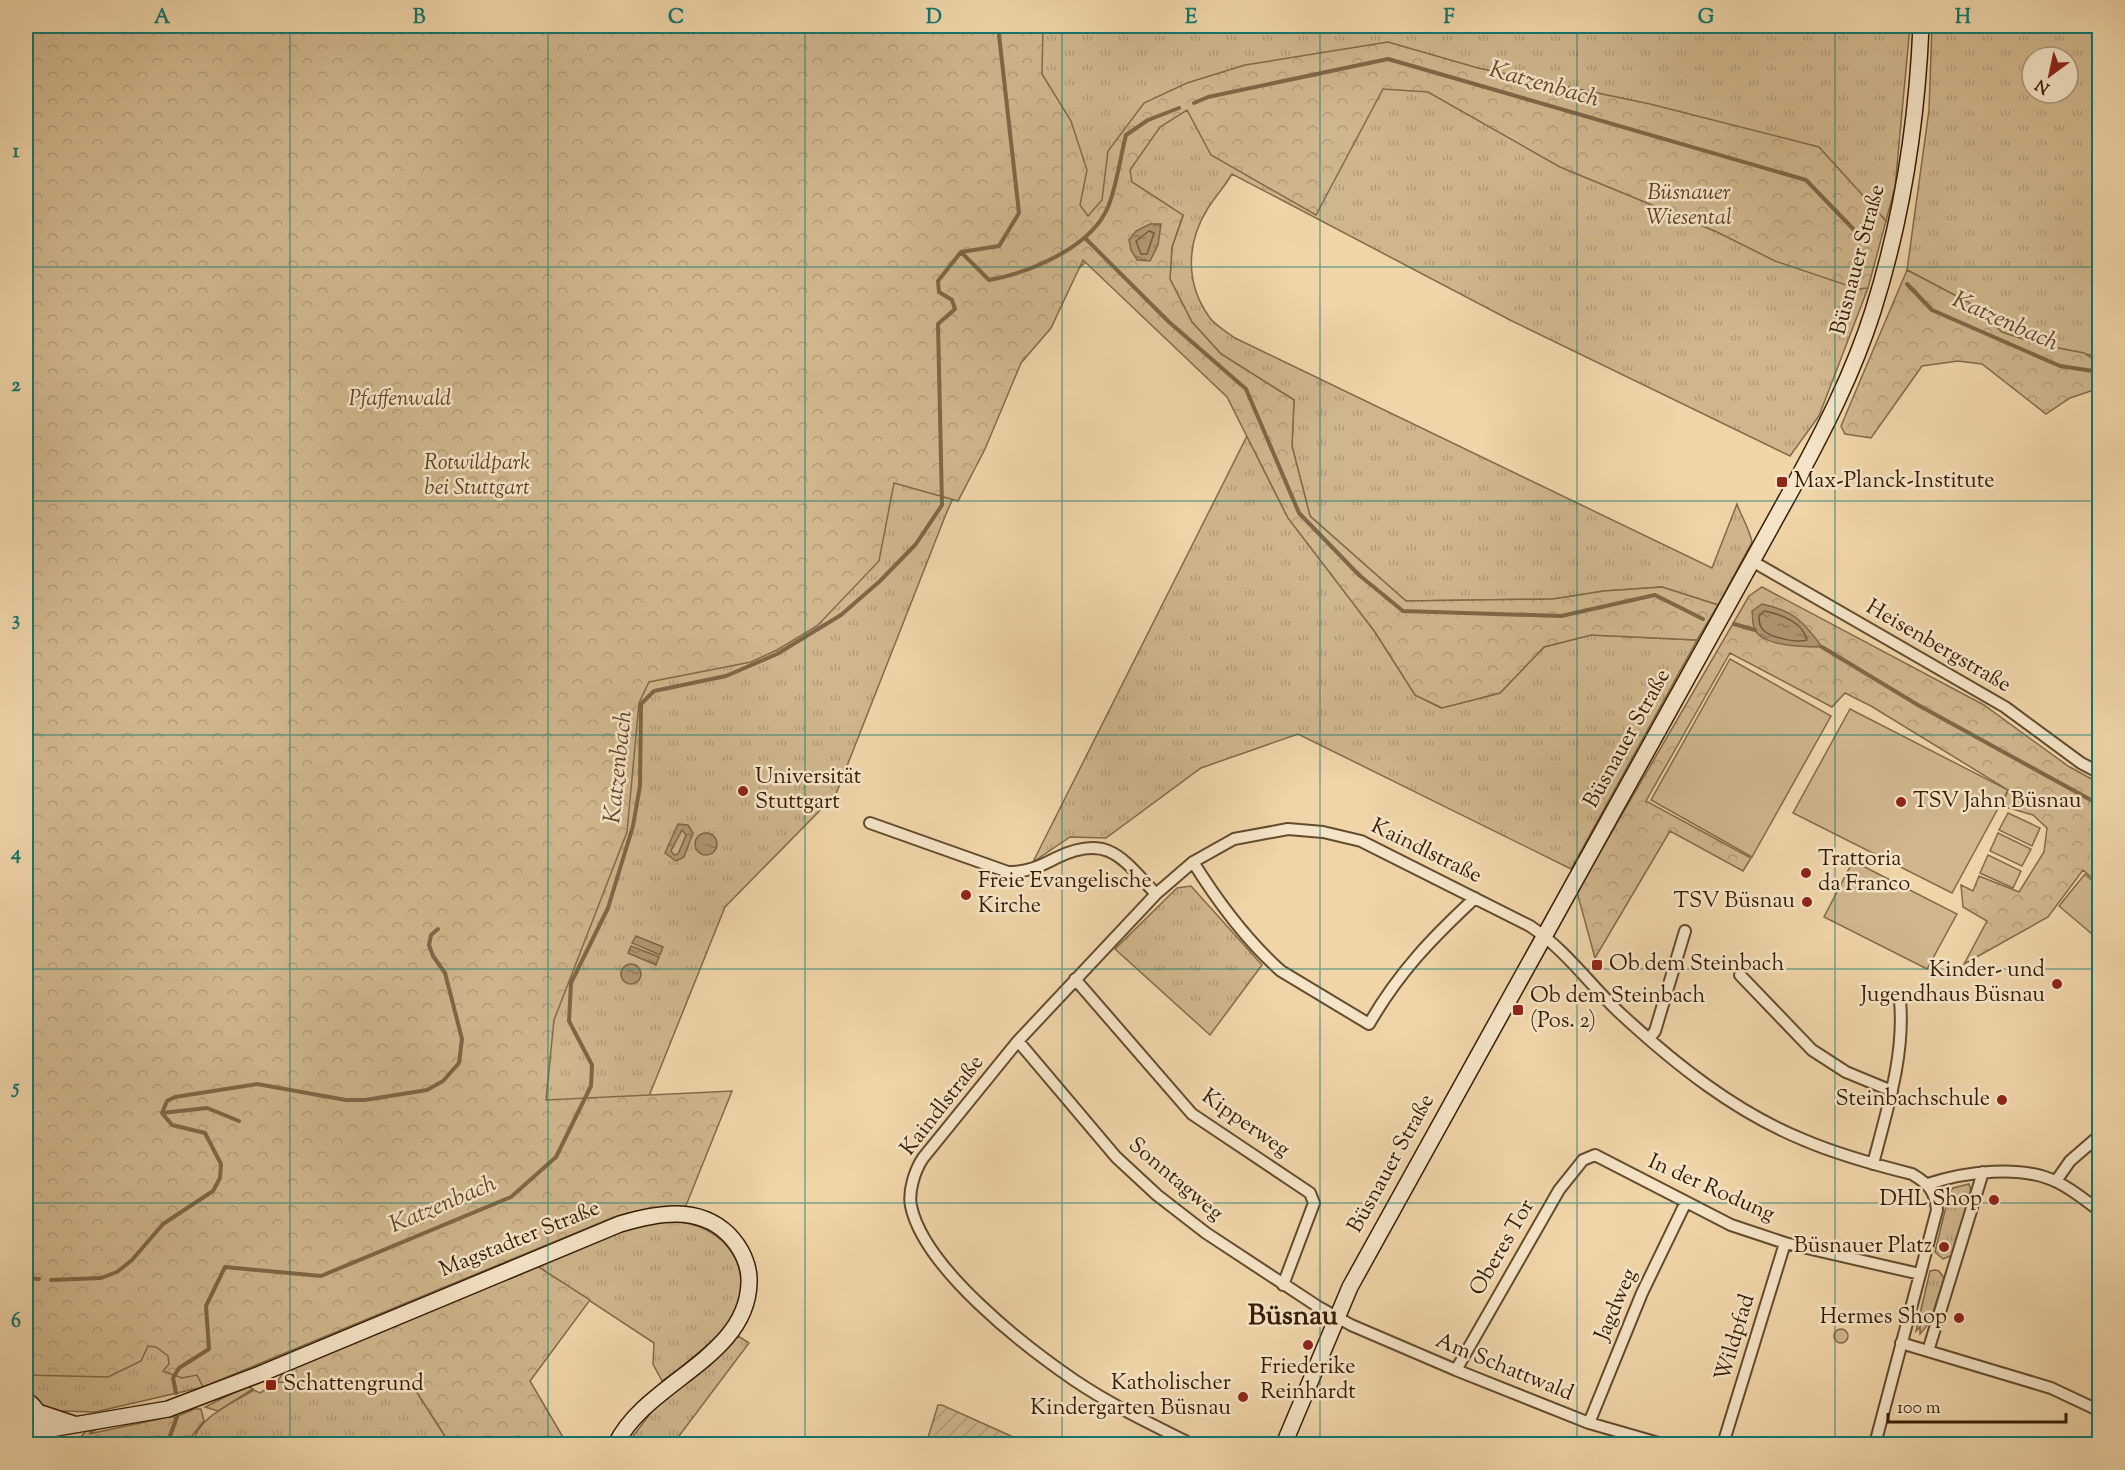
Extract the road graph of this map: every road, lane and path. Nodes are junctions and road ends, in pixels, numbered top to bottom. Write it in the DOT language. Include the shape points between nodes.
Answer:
graph roads {
  1 [pos="1921,26"];
  2 [pos="1752,561"];
  3 [pos="2100,773"];
  4 [pos="870,823"];
  5 [pos="1193,862"];
  6 [pos="1156,894"];
  7 [pos="1475,898"];
  8 [pos="1685,931"];
  9 [pos="1545,936"];
  10 [pos="1740,975"];
  11 [pos="1074,980"];
  12 [pos="1900,1000"];
  13 [pos="1649,1039"];
  14 [pos="1018,1041"];
  15 [pos="1892,1091"];
  16 [pos="2100,1135"];
  17 [pos="1595,1155"];
  18 [pos="1873,1164"];
  19 [pos="1983,1172"];
  20 [pos="2056,1181"];
  21 [pos="1928,1184"];
  22 [pos="1685,1204"];
  23 [pos="2100,1211"];
  24 [pos="1785,1242"];
  25 [pos="1920,1274"];
  26 [pos="1283,1285"];
  27 [pos="1335,1317"];
  28 [pos="1901,1343"];
  29 [pos="1928,1351"];
  30 [pos="1456,1370"];
  31 [pos="26,1400"];
  32 [pos="2100,1411"];
  33 [pos="38,1412"];
  34 [pos="1590,1423"];
  35 [pos="74,1424"];
  36 [pos="39,1431"];
  37 [pos="30,1444"];
  38 [pos="616,1444"];
  39 [pos="1191,1444"];
  40 [pos="1284,1444"];
  41 [pos="1662,1444"];
  42 [pos="1723,1444"];
  43 [pos="1875,1444"];
  1 -- 2 [label="street, Büsnauer Straße" via="1912,142 1894,232 1872,312 1829,420"];
  2 -- 3 [label="street, Heisenbergstraße" via="2005,707 2080,763"];
  2 -- 9 [label="street, Büsnauer Straße"];
  4 -- 6 [label="street" via="1008,872 1027,872 1072,850 1093,846 1125,861"];
  5 -- 6 [label="street, Kaindlstraße"];
  5 -- 7 [label="street, Kaindlstraße" via="1234,839 1288,830 1323,832 1361,841"];
  5 -- 7 [label="street" via="1216,898 1271,962 1369,1024 1425,944"];
  6 -- 11 [label="street, Kaindlstraße"];
  7 -- 9 [label="street, Kaindlstraße"];
  8 -- 13 [label="street" via="1655,1031"];
  9 -- 13 [label="street"];
  9 -- 27 [label="street, Büsnauer Straße"];
  10 -- 15 [label="street" via="1812,1050 1846,1072"];
  11 -- 14 [label="street, Kaindlstraße"];
  11 -- 26 [label="street, Kipperweg" via="1192,1114 1310,1193 1314,1203"];
  12 -- 15 [label="street" via="1903,1029"];
  13 -- 18 [label="street" via="1721,1096 1767,1123"];
  14 -- 26 [label="street, Sonntagweg" via="1116,1157 1157,1195"];
  14 -- 39 [label="street, Kaindlstraße" via="917,1167 910,1204 916,1221 942,1263 975,1300 1026,1344 1074,1380"];
  15 -- 18 [label="street"];
  16 -- 20 [label="street" via="2070,1161"];
  17 -- 22 [label="street, In der Rodung"];
  17 -- 30 [label="street, Oberes Tor" via="1582,1160 1559,1190"];
  18 -- 21 [label="street" via="1912,1174"];
  19 -- 20 [label="street" via="2020,1173"];
  19 -- 21 [label="street" via="1953,1175"];
  19 -- 29 [label="street"];
  20 -- 23 [label="street"];
  21 -- 25 [label="street" via="1936,1195 1937,1210"];
  22 -- 24 [label="street, In der Rodung" via="1731,1225"];
  22 -- 34 [label="street, Jagdweg" via="1642,1293"];
  24 -- 25 [label="street, In der Rodung"];
  24 -- 42 [label="street, Wildpfad"];
  25 -- 28 [label="street"];
  26 -- 27 [label="street, Sonntagweg"];
  27 -- 30 [label="street, Am Schattwald"];
  27 -- 40 [label="street, Büsnauer Straße"];
  28 -- 29 [label="street"];
  28 -- 43 [label="street"];
  29 -- 32 [label="street" via="2050,1388"];
  30 -- 34 [label="street, Am Schattwald"];
  31 -- 33 [label="street"];
  33 -- 35 [label="street, Magstadter Straße"];
  33 -- 36 [label="street"];
  34 -- 41 [label="street, Am Schattwald"];
  35 -- 36 [label="street, Magstadter Straße"];
  35 -- 38 [label="street, Magstadter Straße" via="168,1409 620,1224 664,1214 706,1218 733,1238 747,1264 749,1293 743,1312 728,1337 638,1413"];
  36 -- 37 [label="street"];
}
